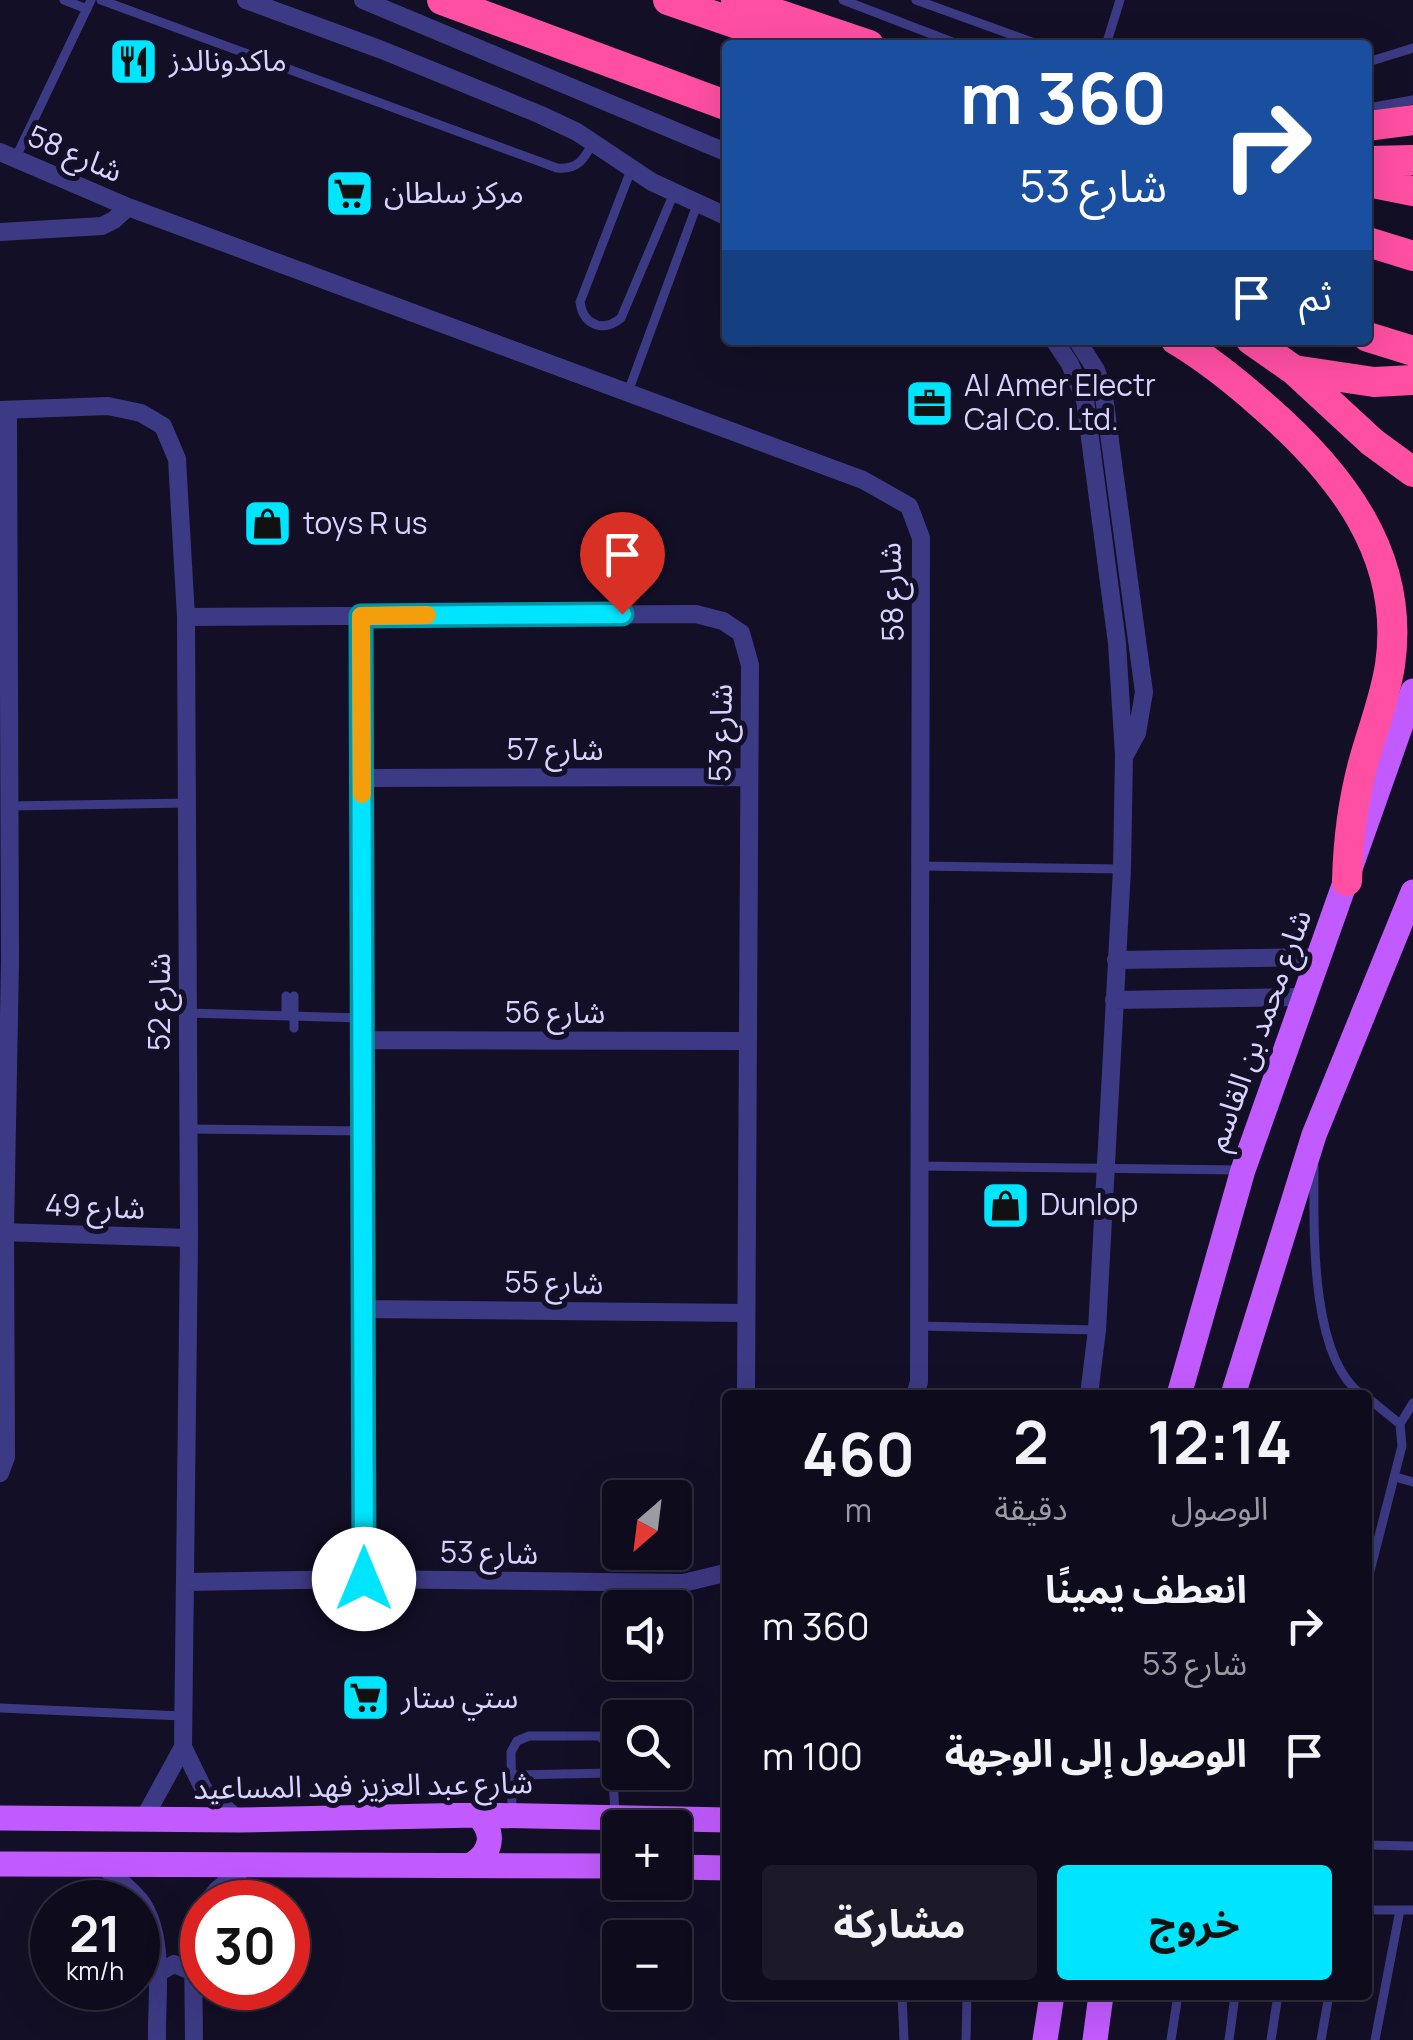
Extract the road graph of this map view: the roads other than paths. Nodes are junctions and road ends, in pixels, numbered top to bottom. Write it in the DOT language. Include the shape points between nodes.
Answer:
graph roads {
  1 [pos="64,0"];
  2 [pos="101,0"];
  3 [pos="246,0"];
  4 [pos="363,0"];
  5 [pos="442,0"];
  6 [pos="668,0"];
  7 [pos="736,0"];
  8 [pos="843,0"];
  9 [pos="916,0"];
  10 [pos="1120,0"];
  11 [pos="89,5"];
  12 [pos="784,40"];
  13 [pos="854,40"];
  14 [pos="947,40"];
  15 [pos="1026,40"];
  16 [pos="1108,40"];
  17 [pos="566,48"];
  18 [pos="1413,48"];
  19 [pos="1372,61"];
  20 [pos="1413,100"];
  21 [pos="722,104"];
  22 [pos="1372,107"];
  23 [pos="1413,120"];
  24 [pos="722,125"];
  25 [pos="1372,125"];
  26 [pos="594,143"];
  27 [pos="722,150"];
  28 [pos="8,155"];
  29 [pos="1413,160"];
  30 [pos="1372,161"];
  31 [pos="631,170"];
  32 [pos="1372,183"];
  33 [pos="1413,191"];
  34 [pos="674,193"];
  35 [pos="696,204"];
  36 [pos="128,206"];
  37 [pos="722,215"];
  38 [pos="0,232"];
  39 [pos="1372,243"];
  40 [pos="1413,256"];
  41 [pos="1372,338"];
  42 [pos="1057,345"];
  43 [pos="1080,345"];
  44 [pos="1183,345"];
  45 [pos="1258,345"];
  46 [pos="1413,351"];
  47 [pos="1294,370"];
  48 [pos="1413,380"];
  49 [pos="628,392"];
  50 [pos="4,410"];
  51 [pos="1413,472"];
  52 [pos="186,616"];
  53 [pos="361,616"];
  54 [pos="5,689"];
  55 [pos="1413,691"];
  56 [pos="1124,755"];
  57 [pos="748,777"];
  58 [pos="362,778"];
  59 [pos="187,803"];
  60 [pos="10,806"];
  61 [pos="921,866"];
  62 [pos="1122,869"];
  63 [pos="1347,881"];
  64 [pos="1413,892"];
  65 [pos="1319,957"];
  66 [pos="1116,960"];
  67 [pos="5,962"];
  68 [pos="290,996"];
  69 [pos="1304,996"];
  70 [pos="1114,1000"];
  71 [pos="188,1014"];
  72 [pos="290,1016"];
  73 [pos="362,1018"];
  74 [pos="294,1028"];
  75 [pos="362,1040"];
  76 [pos="747,1041"];
  77 [pos="188,1129"];
  78 [pos="362,1130"];
  79 [pos="1314,1136"];
  80 [pos="919,1166"];
  81 [pos="1104,1170"];
  82 [pos="1243,1170"];
  83 [pos="2,1232"];
  84 [pos="189,1238"];
  85 [pos="363,1309"];
  86 [pos="745,1312"];
  87 [pos="919,1326"];
  88 [pos="1097,1330"];
  89 [pos="746,1390"];
  90 [pos="917,1390"];
  91 [pos="1090,1390"];
  92 [pos="1180,1390"];
  93 [pos="1235,1390"];
  94 [pos="1358,1390"];
  95 [pos="1372,1402"];
  96 [pos="1413,1403"];
  97 [pos="1400,1424"];
  98 [pos="1413,1424"];
  99 [pos="0,1473"];
  100 [pos="1395,1477"];
  101 [pos="1413,1482"];
  102 [pos="1372,1564"];
  103 [pos="722,1571"];
  104 [pos="364,1579"];
  105 [pos="186,1582"];
  106 [pos="0,1708"];
  107 [pos="182,1716"];
  108 [pos="602,1738"];
  109 [pos="184,1747"];
  110 [pos="602,1773"];
  111 [pos="512,1776"];
  112 [pos="476,1814"];
  113 [pos="512,1815"];
  114 [pos="0,1818"];
  115 [pos="602,1818"];
  116 [pos="143,1820"];
  117 [pos="239,1820"];
  118 [pos="692,1820"];
  119 [pos="722,1820"];
  120 [pos="1372,1846"];
  121 [pos="1413,1846"];
  122 [pos="0,1864"];
  123 [pos="102,1864"];
  124 [pos="249,1864"];
  125 [pos="473,1864"];
  126 [pos="602,1866"];
  127 [pos="692,1867"];
  128 [pos="722,1868"];
  129 [pos="118,1880"];
  130 [pos="229,1880"];
  131 [pos="1372,1910"];
  132 [pos="1400,1910"];
  133 [pos="1413,1910"];
  134 [pos="902,2000"];
  135 [pos="967,2000"];
  136 [pos="1100,2000"];
  137 [pos="1177,2000"];
  138 [pos="1233,2000"];
  139 [pos="1277,2000"];
  140 [pos="1328,2000"];
  141 [pos="1048,2001"];
  142 [pos="157,2010"];
  143 [pos="194,2010"];
  144 [pos="157,2040"];
  145 [pos="194,2040"];
  146 [pos="904,2040"];
  147 [pos="966,2040"];
  148 [pos="1045,2040"];
  149 [pos="1095,2040"];
  150 [pos="1172,2040"];
  151 [pos="1229,2040"];
  152 [pos="1271,2040"];
  153 [pos="1321,2040"];
  154 [pos="1375,2040"];
  1 -- 11 [label="lane"];
  2 -- 26 [label="lane" via="557,168 581,163"];
  3 -- 26 [label="street" via="523,108"];
  4 -- 27 [label="street"];
  5 -- 17 [label="highway"];
  6 -- 12 [label="highway"];
  7 -- 13 [label="highway"];
  8 -- 14 [label="lane"];
  9 -- 15 [label="lane"];
  10 -- 16 [label="lane"];
  11 -- 28 [label="lane"];
  17 -- 21 [label="highway"];
  17 -- 24 [label="highway"];
  18 -- 19 [label="lane"];
  20 -- 22 [label="lane"];
  23 -- 25 [label="highway"];
  26 -- 31 [label="street"];
  28 -- 36 [label="street, شارع 58"];
  29 -- 30 [label="highway"];
  31 -- 34 [label="street"];
  31 -- 34 [label="lane" via="580,302 595,325 622,318"];
  32 -- 33 [label="highway"];
  34 -- 35 [label="street"];
  35 -- 37 [label="street"];
  35 -- 49 [label="lane"];
  36 -- 38 [label="street, شارع 58" via="102,226"];
  36 -- 49 [label="street, شارع 58"];
  39 -- 40 [label="highway"];
  41 -- 46 [label="highway"];
  42 -- 56 [label="street" via="1085,400 1117,643"];
  43 -- 56 [label="street" via="1103,389 1144,692 1137,733"];
  44 -- 63 [label="highway" via="1246,391 1328,469 1360,512 1384,571 1392,616 1390,664 1356,792"];
  45 -- 47 [label="highway"];
  47 -- 48 [label="highway" via="1374,382"];
  47 -- 51 [label="highway"];
  49 -- 61 [label="street, شارع 58" via="863,480 909,506 921,538"];
  50 -- 52 [label="street, شارع 52" via="108,406 162,426 177,459"];
  50 -- 54 [label="street"];
  52 -- 53 [label="street, شارع 53"];
  52 -- 59 [label="street, شارع 52"];
  53 -- 57 [label="street, شارع 53" via="696,614 723,621 741,633 750,665"];
  53 -- 58 [label="street"];
  54 -- 60 [label="street"];
  55 -- 63 [label="main road, شارع محمد بن القاسم"];
  56 -- 62 [label="street"];
  57 -- 58 [label="street, شارع 57"];
  57 -- 76 [label="street, شارع 53"];
  58 -- 73 [label="street"];
  59 -- 60 [label="lane"];
  59 -- 71 [label="street, شارع 52"];
  60 -- 67 [label="street"];
  61 -- 62 [label="lane"];
  61 -- 80 [label="street, شارع 58"];
  62 -- 66 [label="street"];
  63 -- 65 [label="main road, شارع محمد بن القاسم"];
  64 -- 79 [label="main road"];
  65 -- 66 [label="street"];
  65 -- 69 [label="main road, شارع محمد بن القاسم"];
  66 -- 70 [label="street"];
  67 -- 83 [label="street"];
  68 -- 72 [label="lane"];
  69 -- 70 [label="street"];
  69 -- 82 [label="main road, شارع محمد بن القاسم"];
  70 -- 81 [label="street"];
  71 -- 72 [label="lane"];
  71 -- 77 [label="street, شارع 52"];
  72 -- 73 [label="lane"];
  72 -- 74 [label="lane"];
  73 -- 75 [label="street"];
  75 -- 76 [label="street, شارع 56"];
  75 -- 78 [label="street"];
  76 -- 86 [label="street, شارع 53"];
  77 -- 78 [label="lane"];
  77 -- 84 [label="street, شارع 52"];
  78 -- 85 [label="street"];
  79 -- 93 [label="main road"];
  79 -- 94 [label="lane" via="1316,1254 1326,1338 1339,1372"];
  80 -- 81 [label="lane"];
  80 -- 87 [label="street, شارع 58"];
  81 -- 82 [label="lane"];
  81 -- 88 [label="street"];
  82 -- 92 [label="main road, شارع محمد بن القاسم"];
  83 -- 84 [label="street, شارع 49"];
  83 -- 99 [label="street" via="6,1457"];
  84 -- 105 [label="street, شارع 52"];
  85 -- 86 [label="street, شارع 55"];
  85 -- 104 [label="street"];
  86 -- 89 [label="street, شارع 53"];
  87 -- 88 [label="lane"];
  87 -- 90 [label="street, شارع 58"];
  88 -- 91 [label="street"];
  95 -- 97 [label="lane"];
  96 -- 97 [label="lane"];
  97 -- 98 [label="lane"];
  97 -- 100 [label="lane"];
  100 -- 101 [label="lane"];
  100 -- 102 [label="lane"];
  103 -- 104 [label="street, شارع 53" via="683,1583"];
  104 -- 105 [label="street, شارع 53"];
  105 -- 107 [label="street, شارع 52"];
  106 -- 107 [label="lane"];
  107 -- 109 [label="street, شارع 52"];
  108 -- 111 [label="lane" via="529,1736 513,1746"];
  109 -- 116 [label="street"];
  109 -- 117 [label="street, شارع 52" via="204,1790"];
  110 -- 111 [label="lane"];
  111 -- 113 [label="lane"];
  112 -- 113 [label="main road, شارع عبد العزيز فهد المساعيد"];
  112 -- 117 [label="main road, شارع عبد العزيز فهد المساعيد"];
  112 -- 125 [label="main road" via="490,1834 483,1857"];
  113 -- 115 [label="main road, شارع عبد العزيز فهد المساعيد"];
  114 -- 116 [label="main road, شارع عبد العزيز فهد المساعيد"];
  116 -- 117 [label="main road, شارع عبد العزيز فهد المساعيد"];
  118 -- 119 [label="main road, شارع عبد العزيز فهد المساعيد"];
  120 -- 121 [label="lane"];
  122 -- 123 [label="main road"];
  123 -- 124 [label="main road"];
  123 -- 129 [label="street"];
  124 -- 125 [label="main road"];
  124 -- 130 [label="street"];
  125 -- 126 [label="main road"];
  127 -- 128 [label="main road"];
  131 -- 132 [label="lane"];
  132 -- 133 [label="lane"];
  132 -- 154 [label="lane"];
  134 -- 146 [label="lane"];
  135 -- 147 [label="lane"];
  136 -- 149 [label="main road"];
  137 -- 150 [label="lane"];
  138 -- 151 [label="lane"];
  139 -- 152 [label="lane"];
  140 -- 153 [label="lane"];
  141 -- 148 [label="main road"];
  142 -- 144 [label="street"];
  143 -- 145 [label="street"];
}
